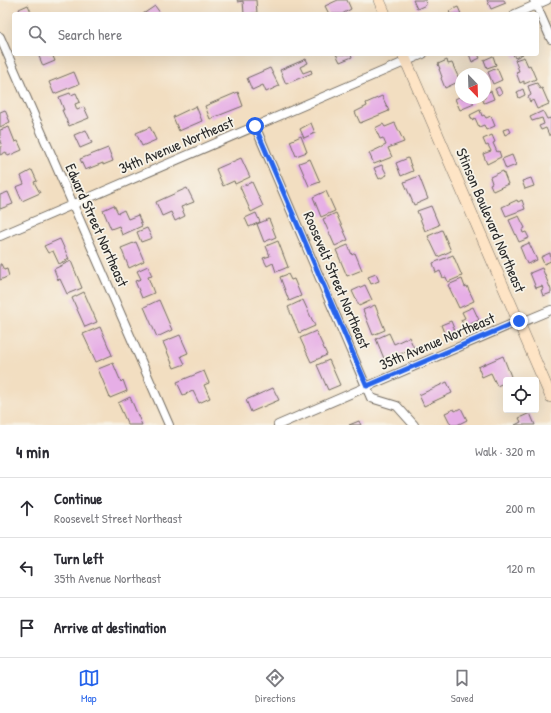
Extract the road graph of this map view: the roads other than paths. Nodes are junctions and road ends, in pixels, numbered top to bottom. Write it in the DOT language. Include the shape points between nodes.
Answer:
graph roads {
  1 [pos="379,0"];
  2 [pos="547,0"];
  3 [pos="535,2"];
  4 [pos="384,12"];
  5 [pos="518,12"];
  6 [pos="0,37"];
  7 [pos="551,39"];
  8 [pos="405,58"];
  9 [pos="255,126"];
  10 [pos="73,204"];
  11 [pos="0,236"];
  12 [pos="551,310"];
  13 [pos="519,322"];
  14 [pos="367,386"];
  15 [pos="551,397"];
  16 [pos="169,425"];
  17 [pos="278,425"];
  18 [pos="414,425"];
  1 -- 4 [label="street"];
  2 -- 3 [label="street"];
  3 -- 5 [label="street"];
  3 -- 7 [label="street"];
  6 -- 10 [label="street, Edward Street Northeast"];
  8 -- 9 [label="street, 34th Avenue Northeast"];
  8 -- 13 [label="street, Stinson Boulevard Northeast"];
  9 -- 10 [label="street, 34th Avenue Northeast"];
  9 -- 14 [label="street, Roosevelt Street Northeast"];
  10 -- 11 [label="street, 34th Avenue Northeast"];
  10 -- 16 [label="street, Edward Street Northeast"];
  12 -- 13 [label="street, 35th Avenue Northeast"];
  13 -- 14 [label="street, 35th Avenue Northeast"];
  13 -- 15 [label="street, Stinson Boulevard Northeast"];
  14 -- 17 [label="street, 35th Avenue Northeast"];
  14 -- 18 [label="street, Roosevelt Street Northeast" via="371,398 397,406"];
}
